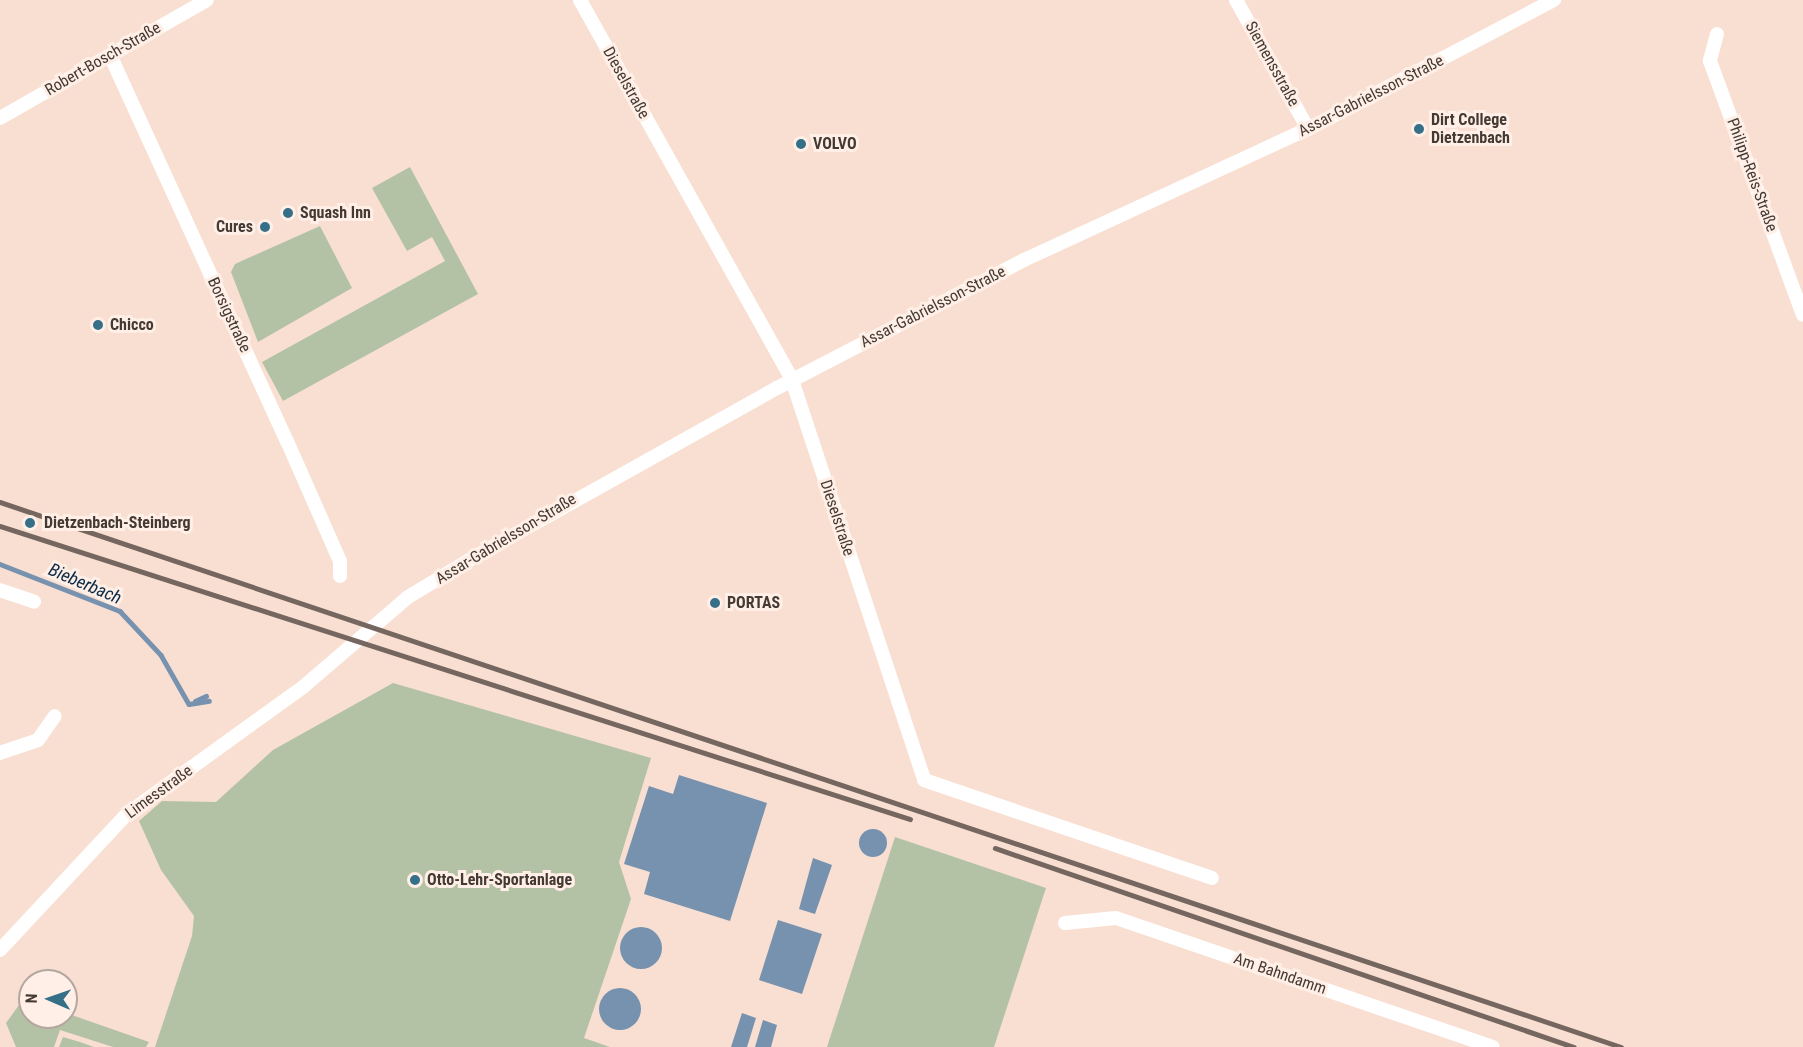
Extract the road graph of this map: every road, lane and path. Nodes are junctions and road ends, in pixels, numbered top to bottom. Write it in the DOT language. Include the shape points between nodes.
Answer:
graph roads {
  1 [pos="207,0"];
  2 [pos="580,0"];
  3 [pos="1236,0"];
  4 [pos="1554,0"];
  5 [pos="1717,34"];
  6 [pos="110,56"];
  7 [pos="0,118"];
  8 [pos="1308,129"];
  9 [pos="1803,315"];
  10 [pos="792,380"];
  11 [pos="340,576"];
  12 [pos="0,590"];
  13 [pos="34,602"];
  14 [pos="336,655"];
  15 [pos="55,716"];
  16 [pos="0,753"];
  17 [pos="1212,878"];
  18 [pos="1065,923"];
  19 [pos="5,933"];
  20 [pos="0,950"];
  21 [pos="1492,1047"];
  1 -- 6 [label="street, Robert-Bosch-Straße"];
  2 -- 10 [label="street, Dieselstraße"];
  3 -- 8 [label="street, Siemensstraße"];
  4 -- 8 [label="street, Assar-Gabrielsson-Straße"];
  5 -- 9 [label="street, Philipp-Reis-Straße" via="1710,61"];
  6 -- 7 [label="street, Robert-Bosch-Straße"];
  6 -- 11 [label="street, Borsigstraße" via="287,441 340,561"];
  8 -- 10 [label="street, Assar-Gabrielsson-Straße" via="1024,260"];
  10 -- 14 [label="street, Assar-Gabrielsson-Straße" via="408,597"];
  10 -- 17 [label="street, Dieselstraße" via="924,780"];
  12 -- 13 [label="street"];
  14 -- 19 [label="street, Limesstraße" via="303,687 127,814"];
  15 -- 16 [label="street" via="38,740"];
  18 -- 21 [label="street, Am Bahndamm" via="1116,918"];
  19 -- 20 [label="street, Limesstraße"];
}
